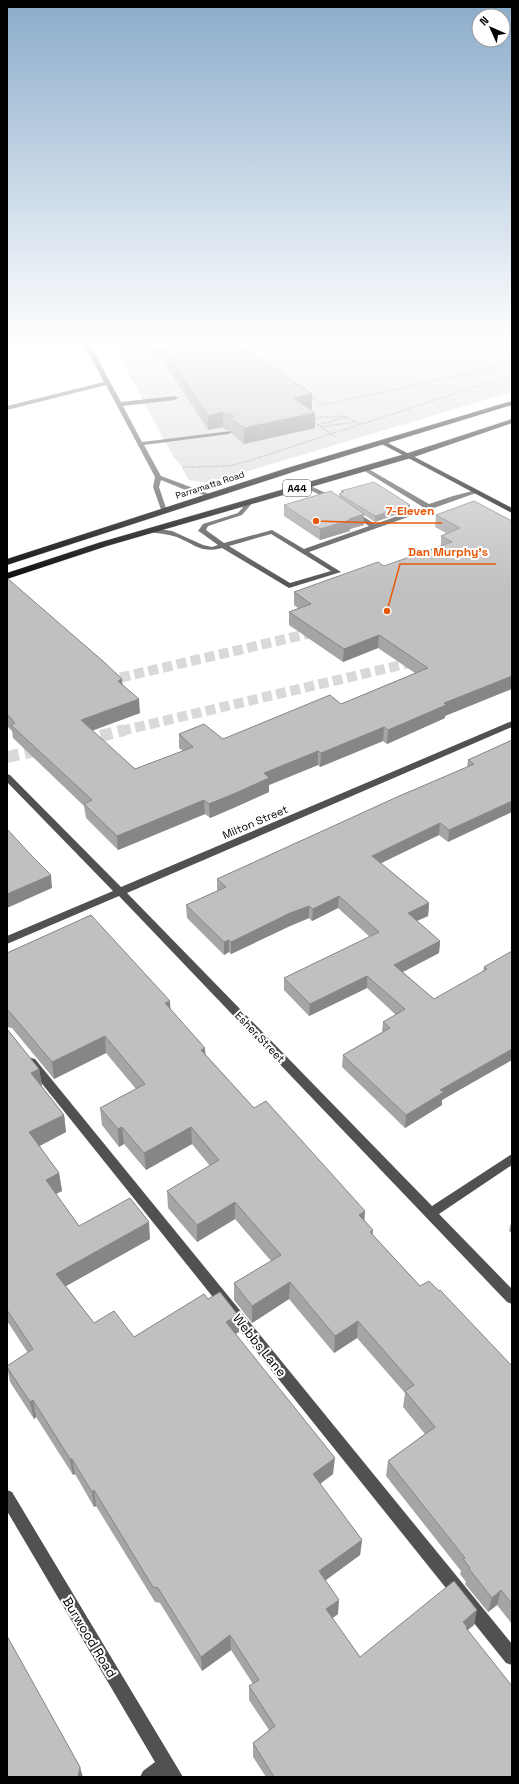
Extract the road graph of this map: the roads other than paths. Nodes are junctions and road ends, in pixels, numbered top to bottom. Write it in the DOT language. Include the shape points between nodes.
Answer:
graph roads {
  1 [pos="132,426"];
  2 [pos="438,426"];
  3 [pos="496,426"];
  4 [pos="229,432"];
  5 [pos="384,443"];
  6 [pos="141,444"];
  7 [pos="408,456"];
  8 [pos="365,469"];
  9 [pos="158,477"];
  10 [pos="306,486"];
  11 [pos="476,492"];
  12 [pos="210,496"];
  13 [pos="251,501"];
  14 [pos="338,503"];
  15 [pos="428,507"];
  16 [pos="164,511"];
  17 [pos="350,511"];
  18 [pos="512,511"];
  19 [pos="374,527"];
  20 [pos="151,530"];
  21 [pos="225,546"];
  22 [pos="305,551"];
  23 [pos="7,562"];
  24 [pos="7,576"];
  25 [pos="512,724"];
  26 [pos="7,777"];
  27 [pos="119,892"];
  28 [pos="7,940"];
  29 [pos="22,1051"];
  30 [pos="512,1159"];
  31 [pos="430,1214"];
  32 [pos="512,1298"];
  33 [pos="7,1497"];
  34 [pos="512,1657"];
  35 [pos="170,1770"];
  36 [pos="149,1777"];
  1 -- 6 [label="street"];
  2 -- 5 [label="highway, Parramatta Road / A44"];
  3 -- 7 [label="highway, A44"];
  4 -- 6 [label="street"];
  5 -- 7 [label="main road"];
  5 -- 12 [label="highway, Parramatta Road / A44"];
  6 -- 9 [label="street"];
  7 -- 8 [label="highway, A44"];
  7 -- 11 [label="main road"];
  8 -- 10 [label="highway, A44"];
  8 -- 15 [label="street"];
  9 -- 12 [label="street"];
  9 -- 16 [label="street" via="156,487"];
  10 -- 13 [label="highway, A44"];
  10 -- 14 [label="street"];
  11 -- 15 [label="street"];
  11 -- 18 [label="main road"];
  12 -- 16 [label="highway, Parramatta Road / A44"];
  13 -- 20 [label="highway, A44"];
  13 -- 21 [label="street" via="240,514 205,525 202,531"];
  15 -- 19 [label="street"];
  16 -- 23 [label="highway, Parramatta Road / A44"];
  17 -- 19 [label="street"];
  19 -- 22 [label="street"];
  20 -- 21 [label="street" via="172,533 201,547 212,549"];
  20 -- 24 [label="highway, A44"];
  21 -- 22 [label="street" via="272,532"];
  21 -- 22 [label="street" via="289,586 337,572"];
  25 -- 27 [label="street, Milton Street"];
  26 -- 27 [label="street, Esher Street"];
  27 -- 28 [label="street, Milton Street"];
  27 -- 31 [label="street, Esher Street"];
  29 -- 34 [label="street, Webbs Lane"];
  30 -- 31 [label="street"];
  31 -- 32 [label="street, Esher Street"];
  33 -- 35 [label="street, Burwood Road"];
  35 -- 36 [label="street"];
}
